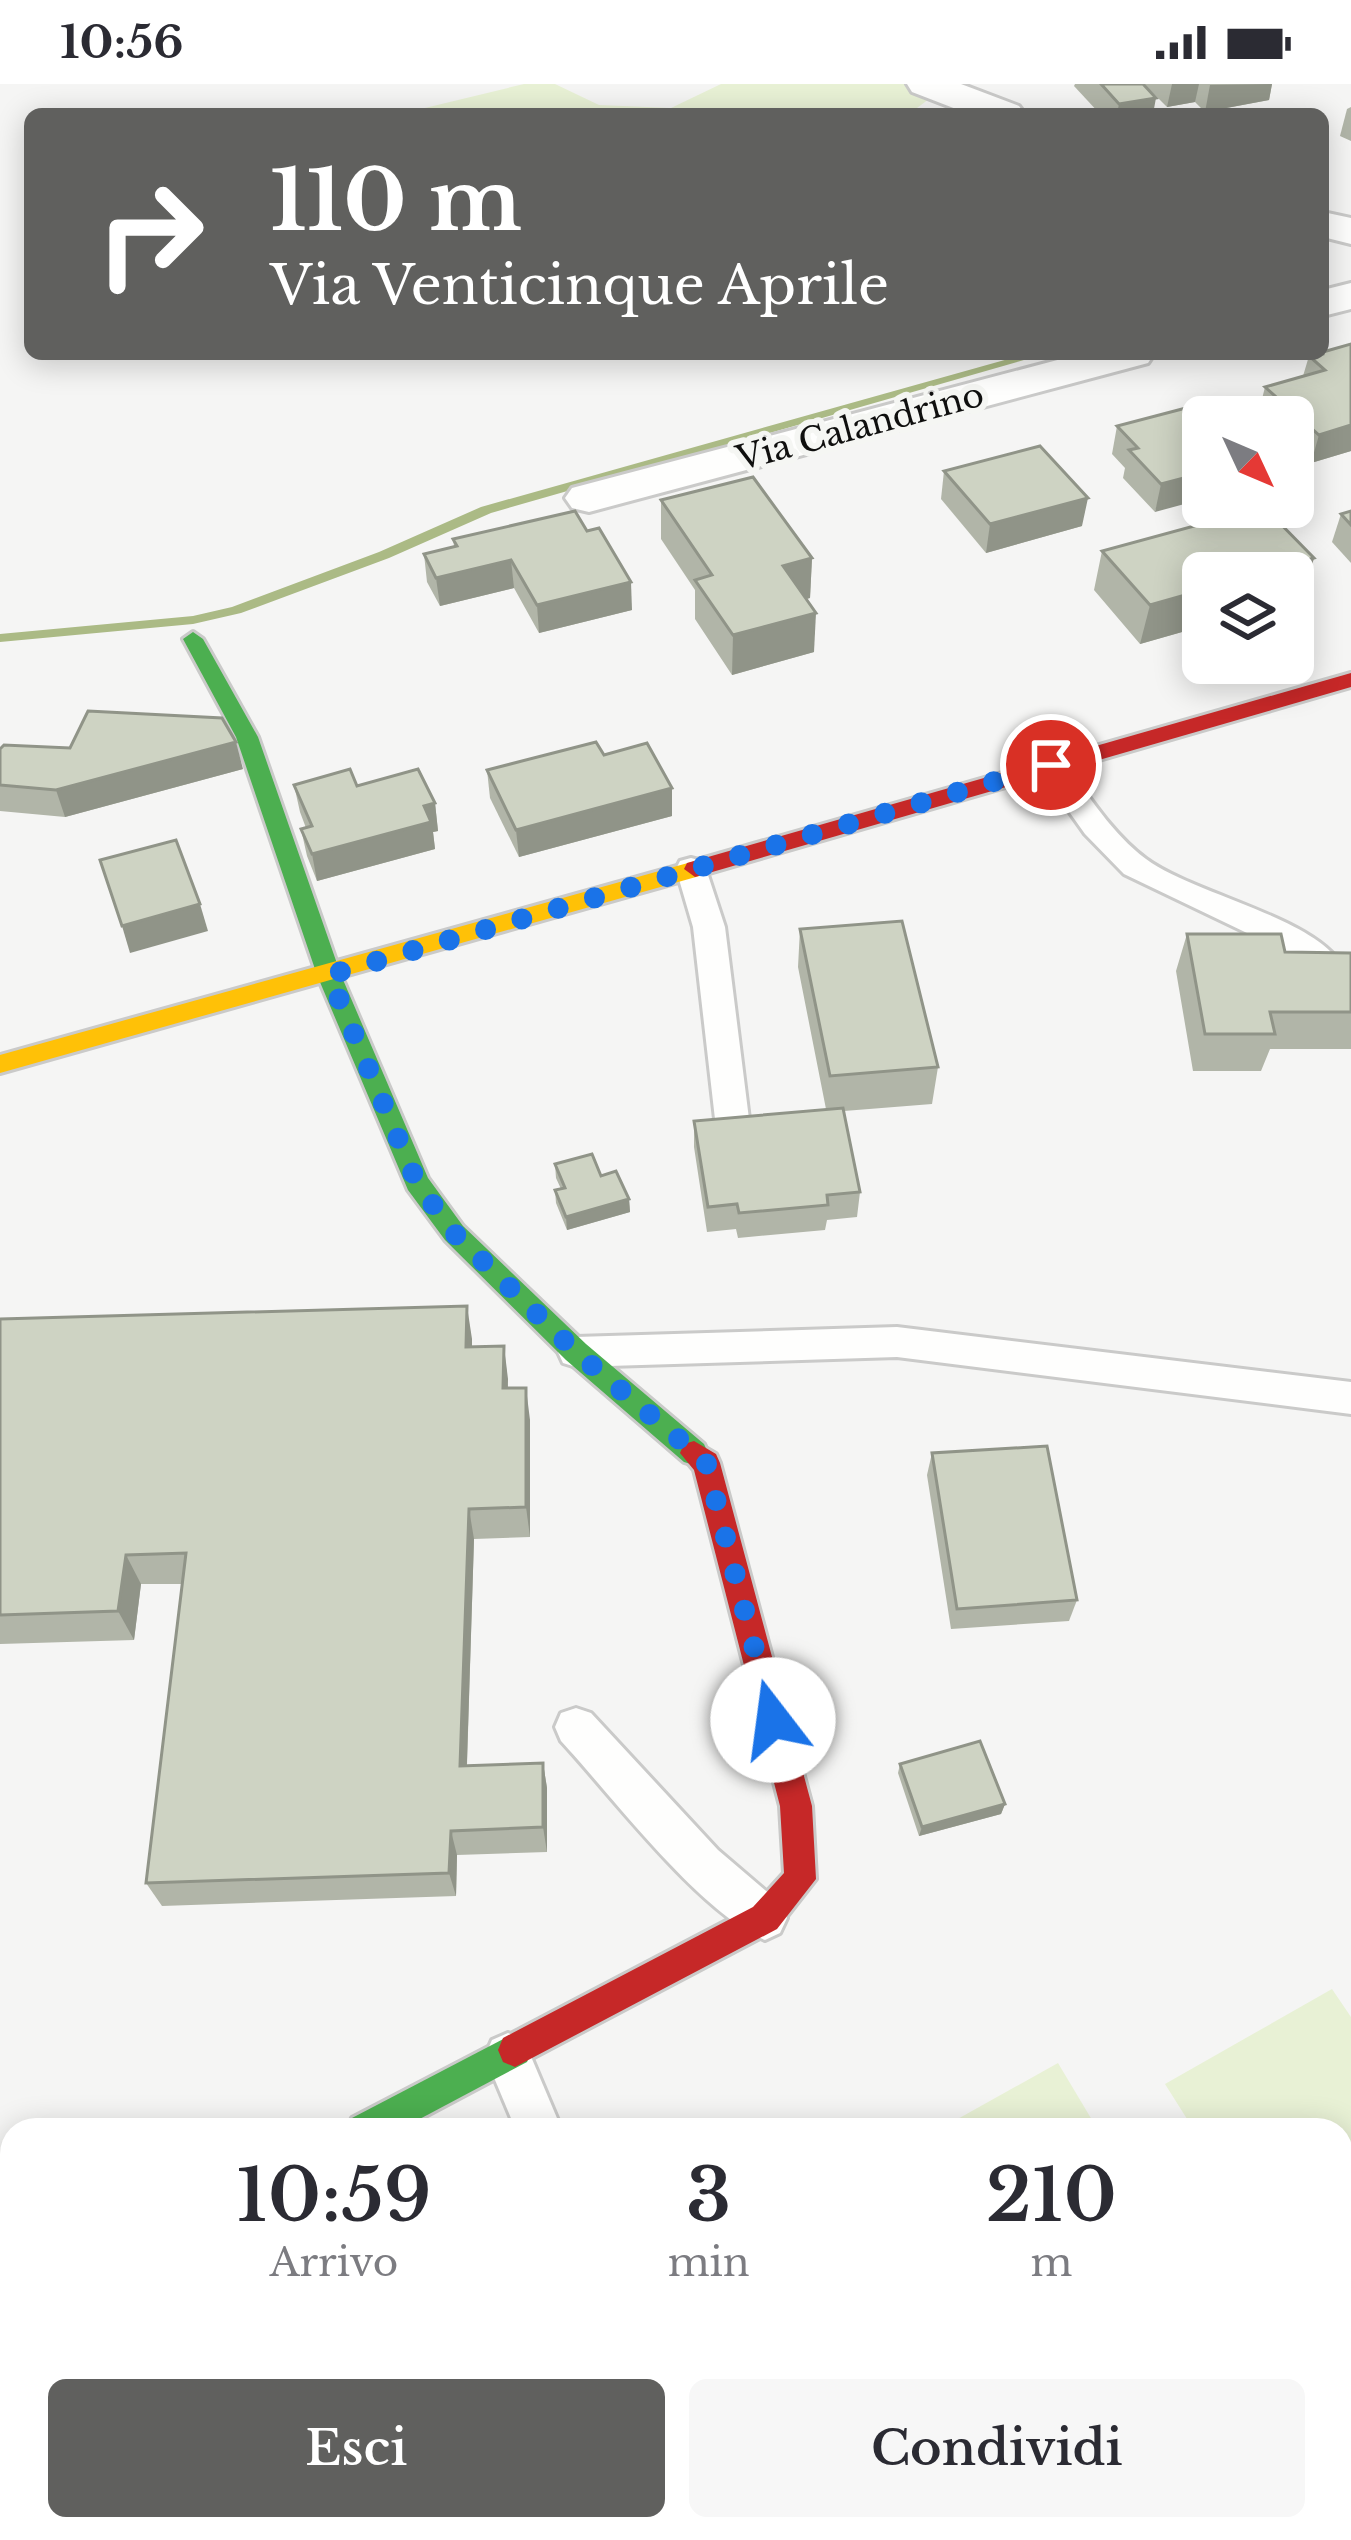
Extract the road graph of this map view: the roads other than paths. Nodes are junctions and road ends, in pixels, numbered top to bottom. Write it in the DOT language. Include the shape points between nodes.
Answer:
graph roads {
  1 [pos="926,84"];
  2 [pos="989,108"];
  3 [pos="1109,360"];
  4 [pos="589,498"];
  5 [pos="193,639"];
  6 [pos="1351,680"];
  7 [pos="1051,765"];
  8 [pos="691,869"];
  9 [pos="1327,968"];
  10 [pos="329,975"];
  11 [pos="0,1064"];
  12 [pos="732,1119"];
  13 [pos="576,1352"];
  14 [pos="1351,1398"];
  15 [pos="576,1727"];
  16 [pos="765,1918"];
  17 [pos="508,2056"];
  18 [pos="387,2118"];
  19 [pos="534,2118"];
  1 -- 2 [label="street"];
  3 -- 4 [label="street, Via Calandrino"];
  5 -- 10 [label="street" via="247,737"];
  6 -- 7 [label="street"];
  7 -- 8 [label="street"];
  7 -- 9 [label="lane" via="1106,840 1150,876 1246,915"];
  8 -- 10 [label="street"];
  8 -- 12 [label="lane" via="709,927"];
  10 -- 11 [label="street"];
  10 -- 13 [label="street" via="417,1183 454,1233"];
  13 -- 14 [label="lane" via="897,1342"];
  13 -- 16 [label="street" via="706,1462 796,1806 800,1879"];
  15 -- 16 [label="lane" via="703,1865"];
  16 -- 17 [label="street"];
  17 -- 18 [label="street"];
  17 -- 19 [label="lane"];
}
